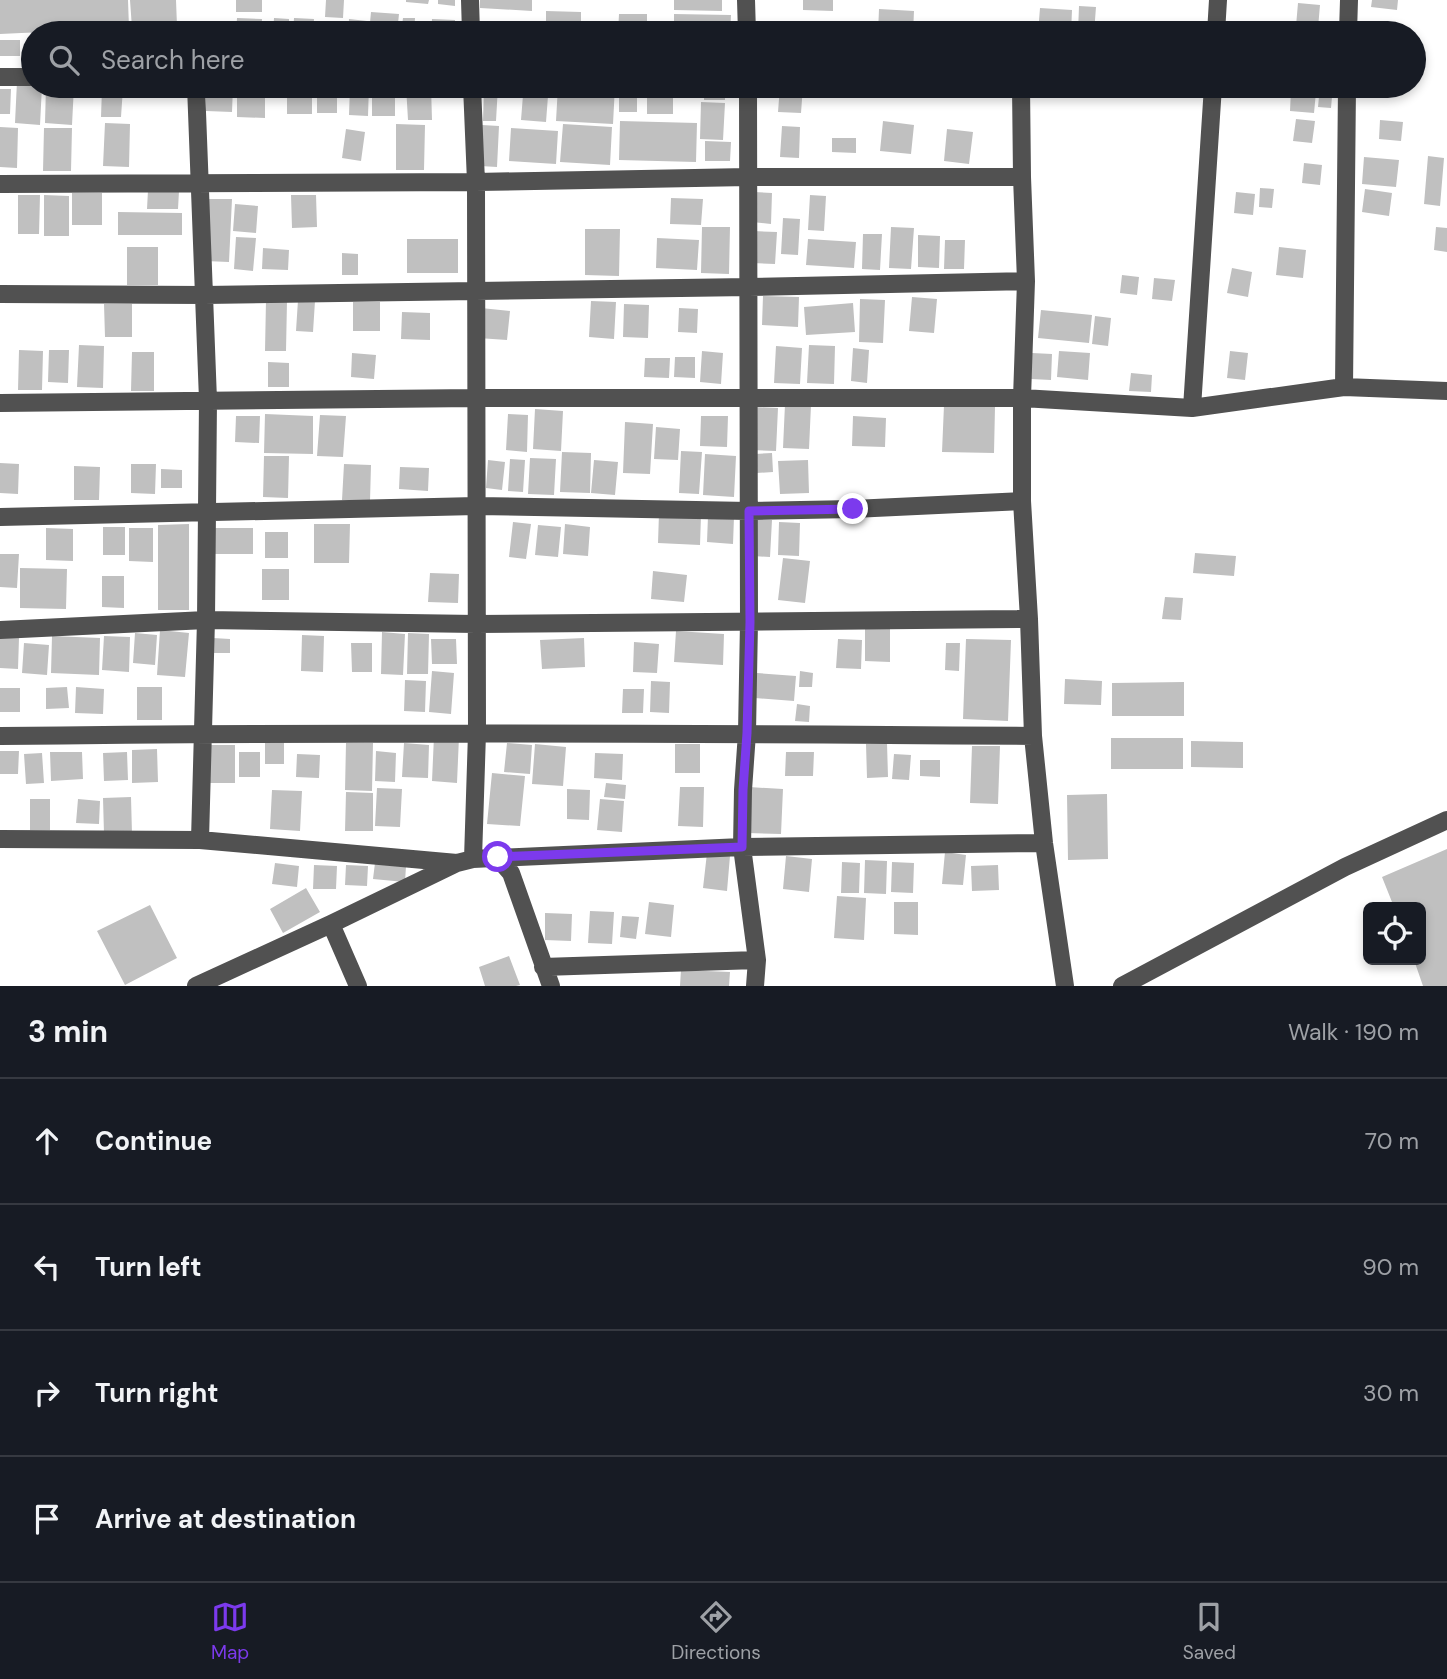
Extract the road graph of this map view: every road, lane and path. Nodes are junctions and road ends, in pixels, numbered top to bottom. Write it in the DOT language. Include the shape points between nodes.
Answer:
graph roads {
  1 [pos="470,0"];
  2 [pos="746,0"];
  3 [pos="1218,0"];
  4 [pos="1349,0"];
  5 [pos="471,21"];
  6 [pos="747,21"];
  7 [pos="1217,21"];
  8 [pos="1348,21"];
  9 [pos="21,76"];
  10 [pos="0,77"];
  11 [pos="196,98"];
  12 [pos="472,98"];
  13 [pos="748,98"];
  14 [pos="1021,98"];
  15 [pos="1212,98"];
  16 [pos="1347,98"];
  17 [pos="748,177"];
  18 [pos="1022,177"];
  19 [pos="475,182"];
  20 [pos="0,184"];
  21 [pos="200,184"];
  22 [pos="1026,281"];
  23 [pos="749,287"];
  24 [pos="476,290"];
  25 [pos="0,294"];
  26 [pos="205,295"];
  27 [pos="1344,387"];
  28 [pos="1447,391"];
  29 [pos="476,398"];
  30 [pos="1022,398"];
  31 [pos="749,399"];
  32 [pos="208,400"];
  33 [pos="0,403"];
  34 [pos="1192,408"];
  35 [pos="1022,501"];
  36 [pos="476,506"];
  37 [pos="749,511"];
  38 [pos="208,513"];
  39 [pos="0,517"];
  40 [pos="1029,619"];
  41 [pos="206,620"];
  42 [pos="750,622"];
  43 [pos="476,624"];
  44 [pos="0,630"];
  45 [pos="477,733"];
  46 [pos="747,733"];
  47 [pos="203,734"];
  48 [pos="0,736"];
  49 [pos="1032,736"];
  50 [pos="1447,820"];
  51 [pos="0,839"];
  52 [pos="200,840"];
  53 [pos="1044,843"];
  54 [pos="742,847"];
  55 [pos="498,857"];
  56 [pos="465,861"];
  57 [pos="331,925"];
  58 [pos="757,960"];
  59 [pos="543,967"];
  60 [pos="196,986"];
  61 [pos="358,986"];
  62 [pos="551,986"];
  63 [pos="755,986"];
  64 [pos="1065,986"];
  65 [pos="1122,986"];
  1 -- 5 [label="street"];
  2 -- 6 [label="street"];
  3 -- 7 [label="street"];
  4 -- 8 [label="street"];
  9 -- 10 [label="street"];
  11 -- 21 [label="street"];
  12 -- 19 [label="street"];
  13 -- 17 [label="street"];
  14 -- 18 [label="street"];
  15 -- 34 [label="street"];
  16 -- 27 [label="street"];
  17 -- 18 [label="street"];
  17 -- 19 [label="street"];
  17 -- 23 [label="street"];
  18 -- 22 [label="street"];
  19 -- 21 [label="street"];
  19 -- 24 [label="street"];
  20 -- 21 [label="street"];
  21 -- 26 [label="street"];
  22 -- 23 [label="street"];
  22 -- 30 [label="street"];
  23 -- 24 [label="street"];
  23 -- 31 [label="street"];
  24 -- 26 [label="street"];
  24 -- 29 [label="street"];
  25 -- 26 [label="street"];
  26 -- 32 [label="street"];
  27 -- 28 [label="street"];
  27 -- 34 [label="street"];
  29 -- 31 [label="street"];
  29 -- 32 [label="street"];
  29 -- 36 [label="street"];
  30 -- 31 [label="street"];
  30 -- 34 [label="street"];
  30 -- 35 [label="street"];
  31 -- 37 [label="street"];
  32 -- 33 [label="street"];
  32 -- 38 [label="street"];
  35 -- 37 [label="street"];
  35 -- 40 [label="street"];
  36 -- 37 [label="street"];
  36 -- 38 [label="street"];
  36 -- 43 [label="street"];
  37 -- 42 [label="street"];
  38 -- 39 [label="street"];
  38 -- 41 [label="street"];
  40 -- 42 [label="street"];
  40 -- 49 [label="street"];
  41 -- 43 [label="street"];
  41 -- 44 [label="street"];
  41 -- 47 [label="street"];
  42 -- 43 [label="street"];
  42 -- 46 [label="street"];
  43 -- 45 [label="street"];
  45 -- 46 [label="street"];
  45 -- 47 [label="street"];
  45 -- 56 [label="street"];
  46 -- 49 [label="street"];
  46 -- 54 [label="street"];
  47 -- 48 [label="street"];
  47 -- 52 [label="street"];
  49 -- 53 [label="street"];
  50 -- 65 [label="street" via="1346,867"];
  51 -- 52 [label="street"];
  52 -- 56 [label="street"];
  53 -- 54 [label="street"];
  53 -- 64 [label="street"];
  54 -- 55 [label="street"];
  54 -- 58 [label="street"];
  55 -- 56 [label="street"];
  55 -- 59 [label="street" via="511,873"];
  56 -- 57 [label="street"];
  57 -- 60 [label="street"];
  57 -- 61 [label="street"];
  58 -- 59 [label="street"];
  58 -- 63 [label="street"];
  59 -- 62 [label="street"];
}
